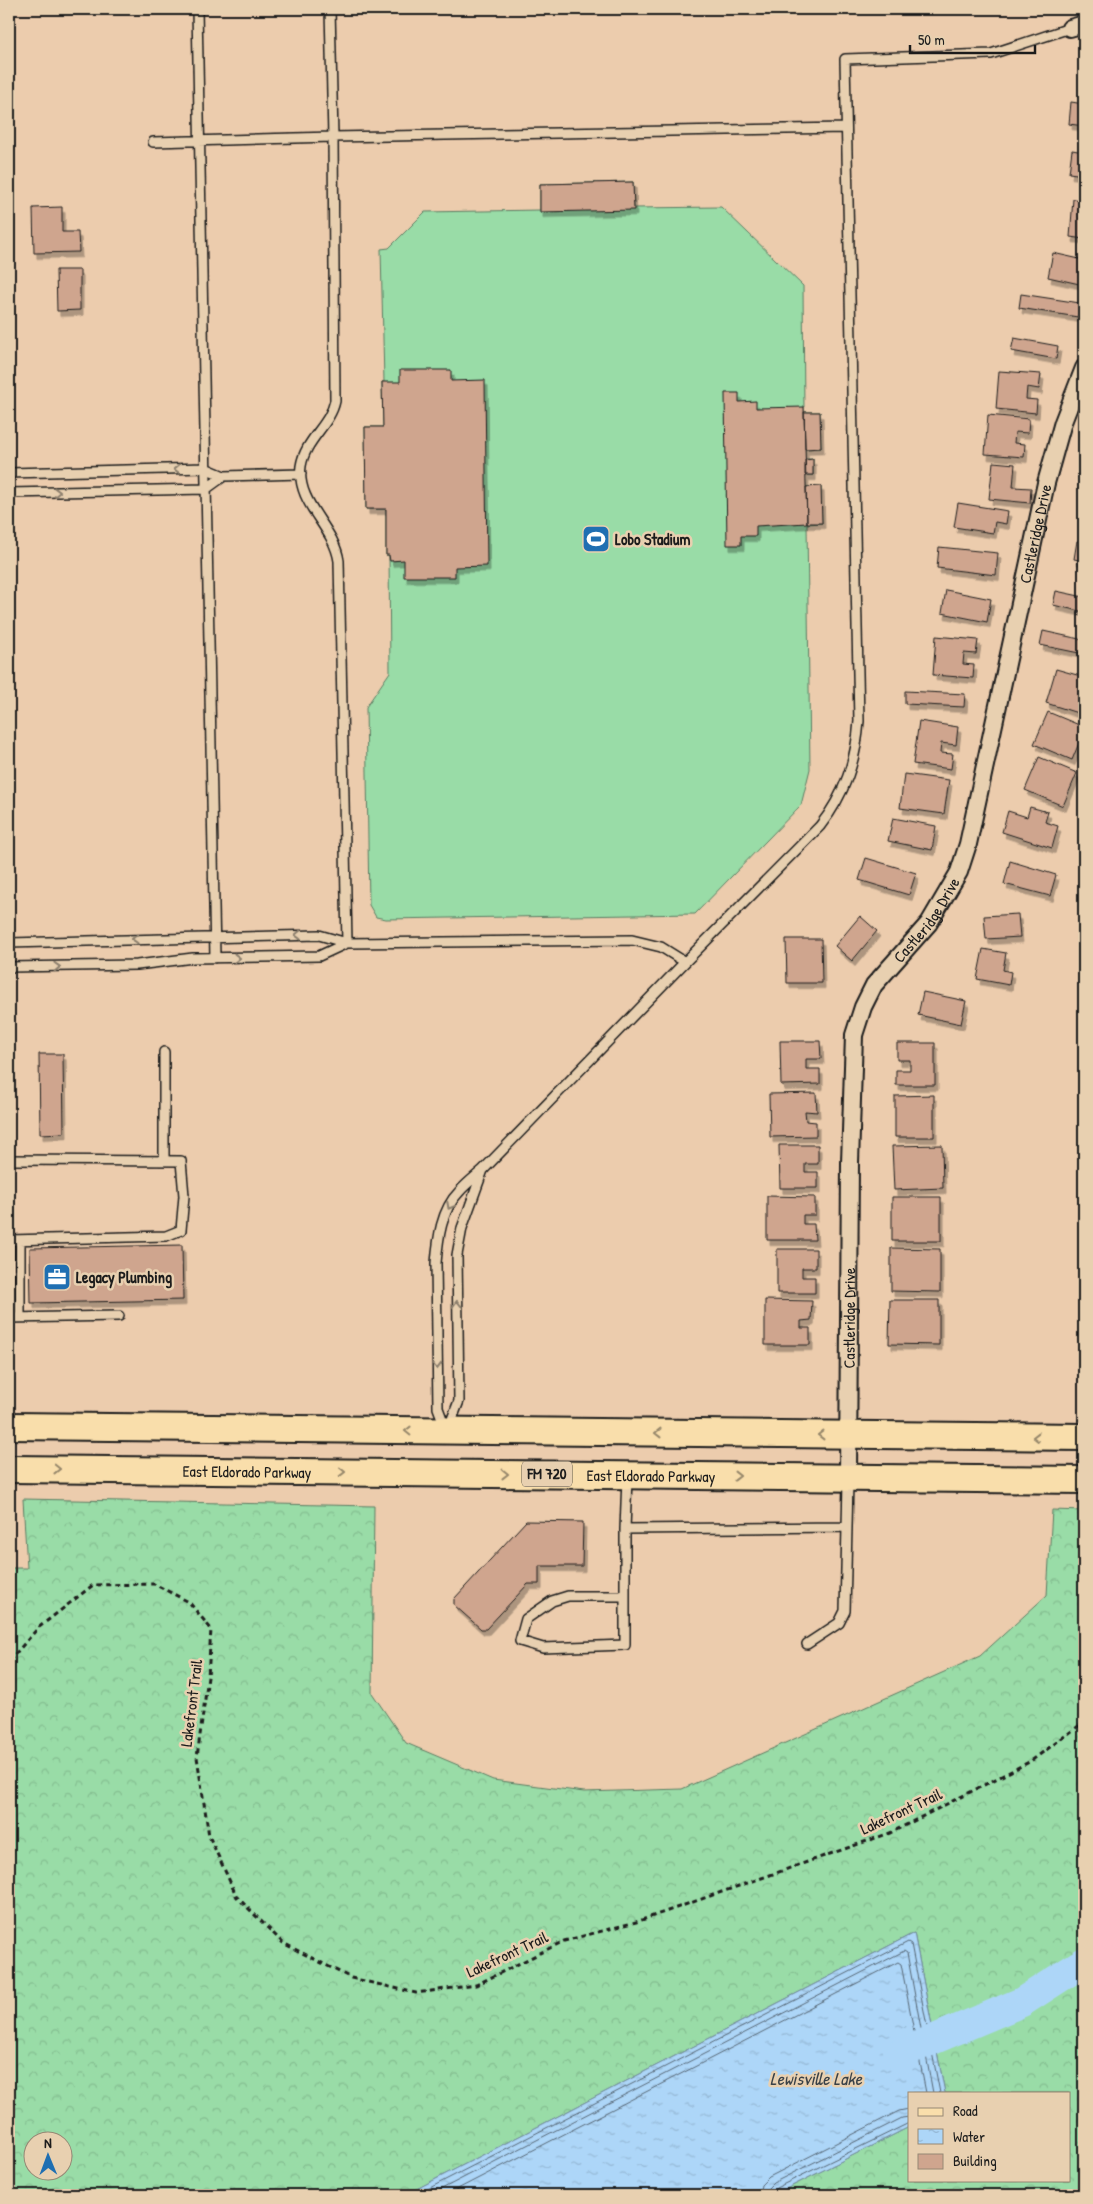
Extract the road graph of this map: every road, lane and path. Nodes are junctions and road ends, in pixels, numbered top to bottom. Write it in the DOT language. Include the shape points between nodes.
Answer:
graph roads {
  1 [pos="197,9"];
  2 [pos="330,9"];
  3 [pos="1077,26"];
  4 [pos="846,128"];
  5 [pos="333,137"];
  6 [pos="199,140"];
  7 [pos="153,142"];
  8 [pos="1084,368"];
  9 [pos="206,468"];
  10 [pos="9,473"];
  11 [pos="301,474"];
  12 [pos="224,476"];
  13 [pos="206,489"];
  14 [pos="9,493"];
  15 [pos="214,936"];
  16 [pos="9,943"];
  17 [pos="347,943"];
  18 [pos="215,958"];
  19 [pos="685,962"];
  20 [pos="9,967"];
  21 [pos="164,1052"];
  22 [pos="9,1160"];
  23 [pos="164,1161"];
  24 [pos="483,1170"];
  25 [pos="9,1240"];
  26 [pos="20,1240"];
  27 [pos="119,1316"];
  28 [pos="9,1318"];
  29 [pos="20,1318"];
  30 [pos="9,1426"];
  31 [pos="447,1432"];
  32 [pos="849,1435"];
  33 [pos="1084,1437"];
  34 [pos="9,1468"];
  35 [pos="628,1475"];
  36 [pos="848,1477"];
  37 [pos="1084,1480"];
  38 [pos="847,1527"];
  39 [pos="625,1529"];
  40 [pos="625,1596"];
  41 [pos="807,1644"];
  42 [pos="9,1661"];
  43 [pos="1084,1722"];
  1 -- 6 [label="lane"];
  2 -- 5 [label="lane"];
  3 -- 4 [label="lane" via="991,54 845,59"];
  4 -- 5 [label="lane"];
  4 -- 19 [label="lane" via="859,713 857,748 843,789 820,826"];
  5 -- 6 [label="lane"];
  5 -- 11 [label="lane" via="336,401 331,416 306,452"];
  6 -- 7 [label="lane"];
  6 -- 9 [label="lane"];
  8 -- 32 [label="street, Castleridge Drive" via="1046,484 968,844 959,872 929,923 874,985 854,1035"];
  9 -- 10 [label="lane, one-way"];
  9 -- 12 [label="lane"];
  9 -- 13 [label="lane"];
  11 -- 12 [label="lane"];
  11 -- 17 [label="lane" via="307,501 337,548"];
  12 -- 13 [label="lane"];
  14 -- 13 [label="lane, one-way"];
  13 -- 15 [label="lane"];
  15 -- 16 [label="lane, one-way"];
  17 -- 15 [label="lane, one-way" via="319,935"];
  15 -- 18 [label="lane"];
  18 -- 17 [label="lane, one-way" via="319,956"];
  17 -- 19 [label="lane" via="632,940 661,947"];
  20 -- 18 [label="lane, one-way" via="137,965"];
  19 -- 24 [label="lane"];
  21 -- 23 [label="lane"];
  22 -- 23 [label="lane"];
  23 -- 26 [label="lane" via="181,1161 184,1196 181,1230 166,1236"];
  31 -- 24 [label="lane, one-way" via="459,1401 457,1255 462,1228"];
  24 -- 31 [label="lane, one-way" via="449,1206 438,1242 438,1408"];
  25 -- 26 [label="lane"];
  26 -- 29 [label="lane"];
  27 -- 29 [label="lane"];
  28 -- 29 [label="lane"];
  31 -- 30 [label="main road, one-way"];
  32 -- 31 [label="main road, one-way"];
  33 -- 32 [label="main road, one-way"];
  32 -- 36 [label="street, Castleridge Drive"];
  34 -- 35 [label="main road, East Eldorado Parkway / FM 720, one-way"];
  35 -- 36 [label="main road, East Eldorado Parkway / FM 720, one-way"];
  35 -- 39 [label="lane"];
  36 -- 37 [label="main road, East Eldorado Parkway / FM 720"];
  36 -- 38 [label="lane"];
  38 -- 39 [label="lane"];
  38 -- 41 [label="lane" via="845,1611 840,1623"];
  39 -- 40 [label="lane"];
  40 -- 40 [label="lane" via="625,1645 543,1648 520,1641 526,1620 552,1601 568,1596"];
  42 -- 43 [label="path, Lakefront Trail" via="38,1628 93,1585 154,1584 189,1602 211,1630 197,1757 209,1836 237,1897 283,1943 351,1978 416,1993 476,1985 564,1941 636,1922 890,1833 1031,1761"];
}
